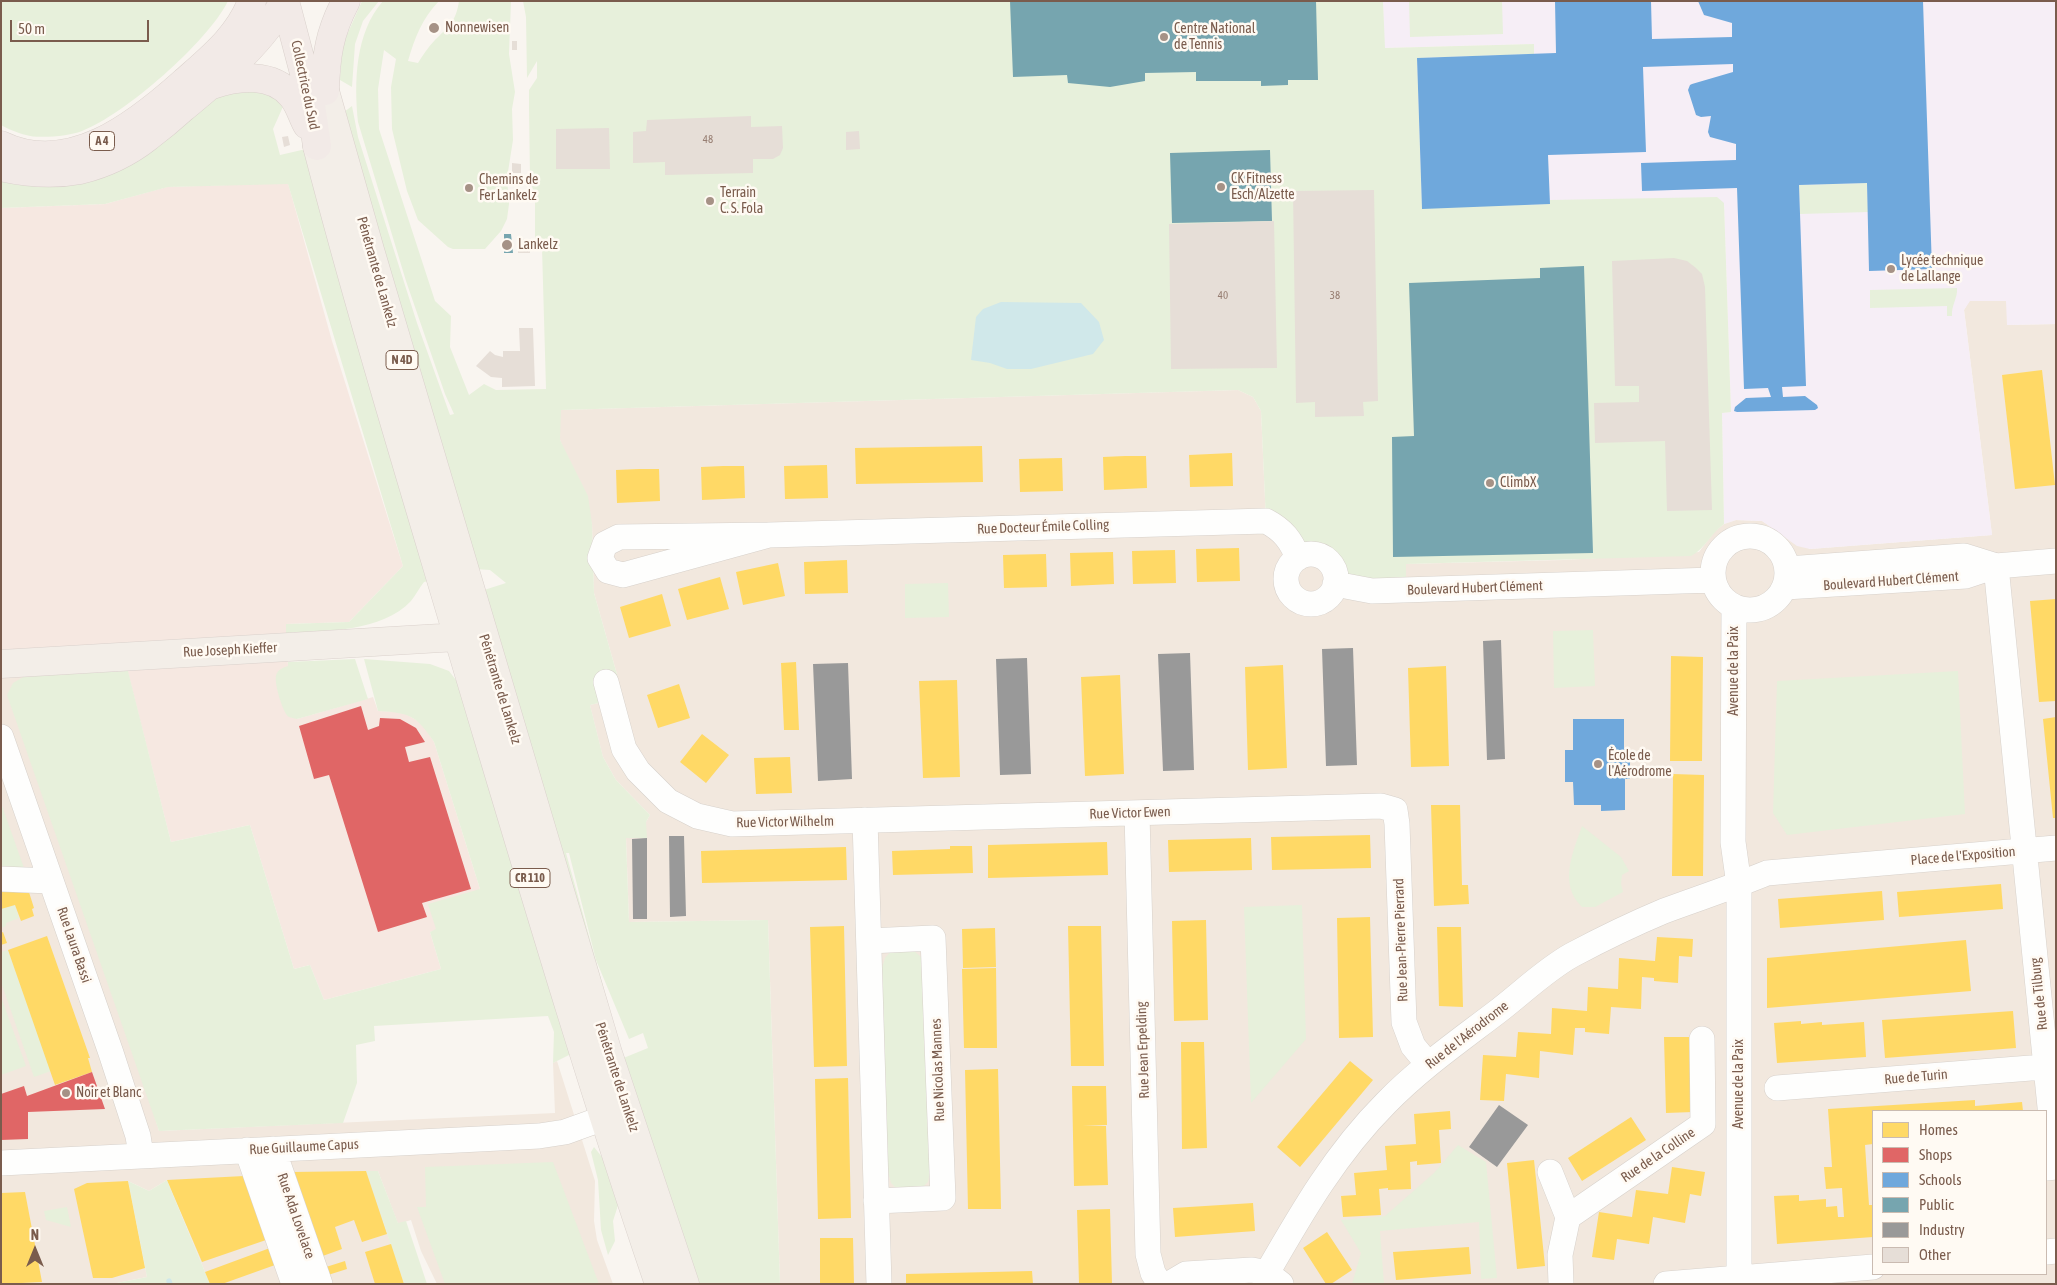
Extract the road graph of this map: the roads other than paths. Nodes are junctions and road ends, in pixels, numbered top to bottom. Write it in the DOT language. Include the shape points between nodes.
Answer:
graph roads {
  1 [pos="252,1"];
  2 [pos="346,1"];
  3 [pos="287,9"];
  4 [pos="212,84"];
  5 [pos="325,91"];
  6 [pos="1,145"];
  7 [pos="317,146"];
  8 [pos="1,167"];
  9 [pos="769,535"];
  10 [pos="1298,558"];
  11 [pos="2056,561"];
  12 [pos="1996,566"];
  13 [pos="1786,578"];
  14 [pos="1713,580"];
  15 [pos="1335,584"];
  16 [pos="1741,608"];
  17 [pos="470,633"];
  18 [pos="1,664"];
  19 [pos="606,682"];
  20 [pos="1,737"];
  21 [pos="1395,810"];
  22 [pos="1137,813"];
  23 [pos="865,820"];
  24 [pos="2056,848"];
  25 [pos="2024,850"];
  26 [pos="1,879"];
  27 [pos="51,881"];
  28 [pos="1739,885"];
  29 [pos="869,941"];
  30 [pos="1702,1040"];
  31 [pos="1428,1064"];
  32 [pos="2051,1067"];
  33 [pos="1777,1088"];
  34 [pos="615,1114"];
  35 [pos="273,1149"];
  36 [pos="247,1150"];
  37 [pos="141,1155"];
  38 [pos="1,1163"];
  39 [pos="2056,1167"];
  40 [pos="1550,1172"];
  41 [pos="876,1201"];
  42 [pos="1568,1217"];
  43 [pos="1872,1267"];
  44 [pos="1274,1278"];
  45 [pos="1739,1281"];
  46 [pos="294,1284"];
  47 [pos="320,1284"];
  48 [pos="659,1284"];
  49 [pos="685,1284"];
  50 [pos="879,1284"];
  51 [pos="1160,1284"];
  52 [pos="1169,1284"];
  53 [pos="1561,1284"];
  54 [pos="1666,1284"];
  1 -- 6 [label="highway, A 4" via="237,30 212,58 158,106 108,139 84,149 44,155"];
  2 -- 5 [label="highway" via="330,40"];
  3 -- 4 [label="highway, A 4" via="272,20 248,50"];
  3 -- 5 [label="highway, Collectrice du Sud"];
  3 -- 7 [label="highway, Collectrice du Sud" via="308,92"];
  4 -- 7 [label="highway, A 4" via="247,77 263,79 285,89 293,97"];
  4 -- 8 [label="highway, A 4" via="148,138 100,164 81,170 48,173"];
  5 -- 17 [label="main road, Pénétrante de Lankelz / N 4D"];
  7 -- 17 [label="main road, Pénétrante de Lankelz / N 4D" via="337,224"];
  9 -- 9 [label="street, Rue Docteur Émile Colling" via="619,537 605,544 600,558 608,572 623,575"];
  9 -- 10 [label="street, Rue Docteur Émile Colling" via="1266,521 1280,528 1292,542"];
  10 -- 15 [label="street" via="1306,554 1322,557 1334,568"];
  10 -- 15 [label="street" via="1292,563 1286,578 1287,586 1297,599 1320,602 1327,598"];
  11 -- 12 [label="street, Boulevard Hubert Clément"];
  12 -- 13 [label="street, Boulevard Hubert Clément" via="1964,556"];
  12 -- 25 [label="street, Place de l'Exposition"];
  13 -- 14 [label="street" via="1780,550 1773,543 1754,535 1731,540 1722,547 1716,557"];
  13 -- 16 [label="street" via="1779,597 1770,606"];
  14 -- 15 [label="street, Boulevard Hubert Clément" via="1372,591"];
  14 -- 16 [label="street" via="1721,596"];
  16 -- 28 [label="street, Avenue de la Paix" via="1733,842"];
  17 -- 18 [label="main road, Rue Joseph Kieffer"];
  17 -- 34 [label="main road, Pénétrante de Lankelz / CR 110" via="532,799"];
  17 -- 34 [label="main road, Pénétrante de Lankelz / CR 110" via="581,1050"];
  19 -- 23 [label="street, Rue Victor Wilhelm" via="624,749 638,771 668,801 697,816 732,824"];
  20 -- 27 [label="street, Rue Laura Bassi"];
  21 -- 22 [label="street, Rue Victor Ewen" via="1382,806"];
  21 -- 31 [label="street, Rue Jean-Pierre Pierrard" via="1404,1022 1413,1046"];
  22 -- 23 [label="street, Rue Victor Ewen"];
  22 -- 51 [label="street, Rue Jean Erpelding" via="1148,1254"];
  23 -- 29 [label="street"];
  24 -- 25 [label="street"];
  25 -- 28 [label="street, Place de l'Exposition" via="1767,873"];
  25 -- 32 [label="street, Rue de Tilburg"];
  26 -- 27 [label="street"];
  27 -- 37 [label="street, Rue Laura Bassi" via="111,1052"];
  28 -- 31 [label="street, Rue de l'Aérodrome" via="1664,912 1556,964"];
  28 -- 45 [label="street, Avenue de la Paix"];
  29 -- 41 [label="street"];
  29 -- 41 [label="street, Rue Nicolas Mannes" via="933,938 943,1198"];
  30 -- 42 [label="street, Rue de la Colline" via="1703,1124"];
  31 -- 44 [label="street, Rue de l'Aérodrome" via="1386,1103 1315,1191"];
  32 -- 33 [label="street, Rue de Turin"];
  32 -- 39 [label="street, Rue de Tilburg"];
  34 -- 35 [label="street, Rue Guillaume Capus" via="565,1132 539,1136"];
  34 -- 48 [label="main road, Pénétrante de Lankelz / CR 110"];
  34 -- 49 [label="main road, Pénétrante de Lankelz / CR 110" via="664,1222"];
  35 -- 36 [label="street, Rue Guillaume Capus"];
  35 -- 47 [label="street, Rue Ada Lovelace"];
  36 -- 37 [label="street, Rue Guillaume Capus"];
  36 -- 46 [label="street, Rue Ada Lovelace"];
  37 -- 38 [label="street, Rue Guillaume Capus"];
  40 -- 42 [label="street"];
  41 -- 50 [label="street"];
  42 -- 53 [label="street" via="1560,1255"];
  43 -- 45 [label="street"];
  44 -- 52 [label="street" via="1252,1270 1186,1274"];
  45 -- 54 [label="street"];
}
